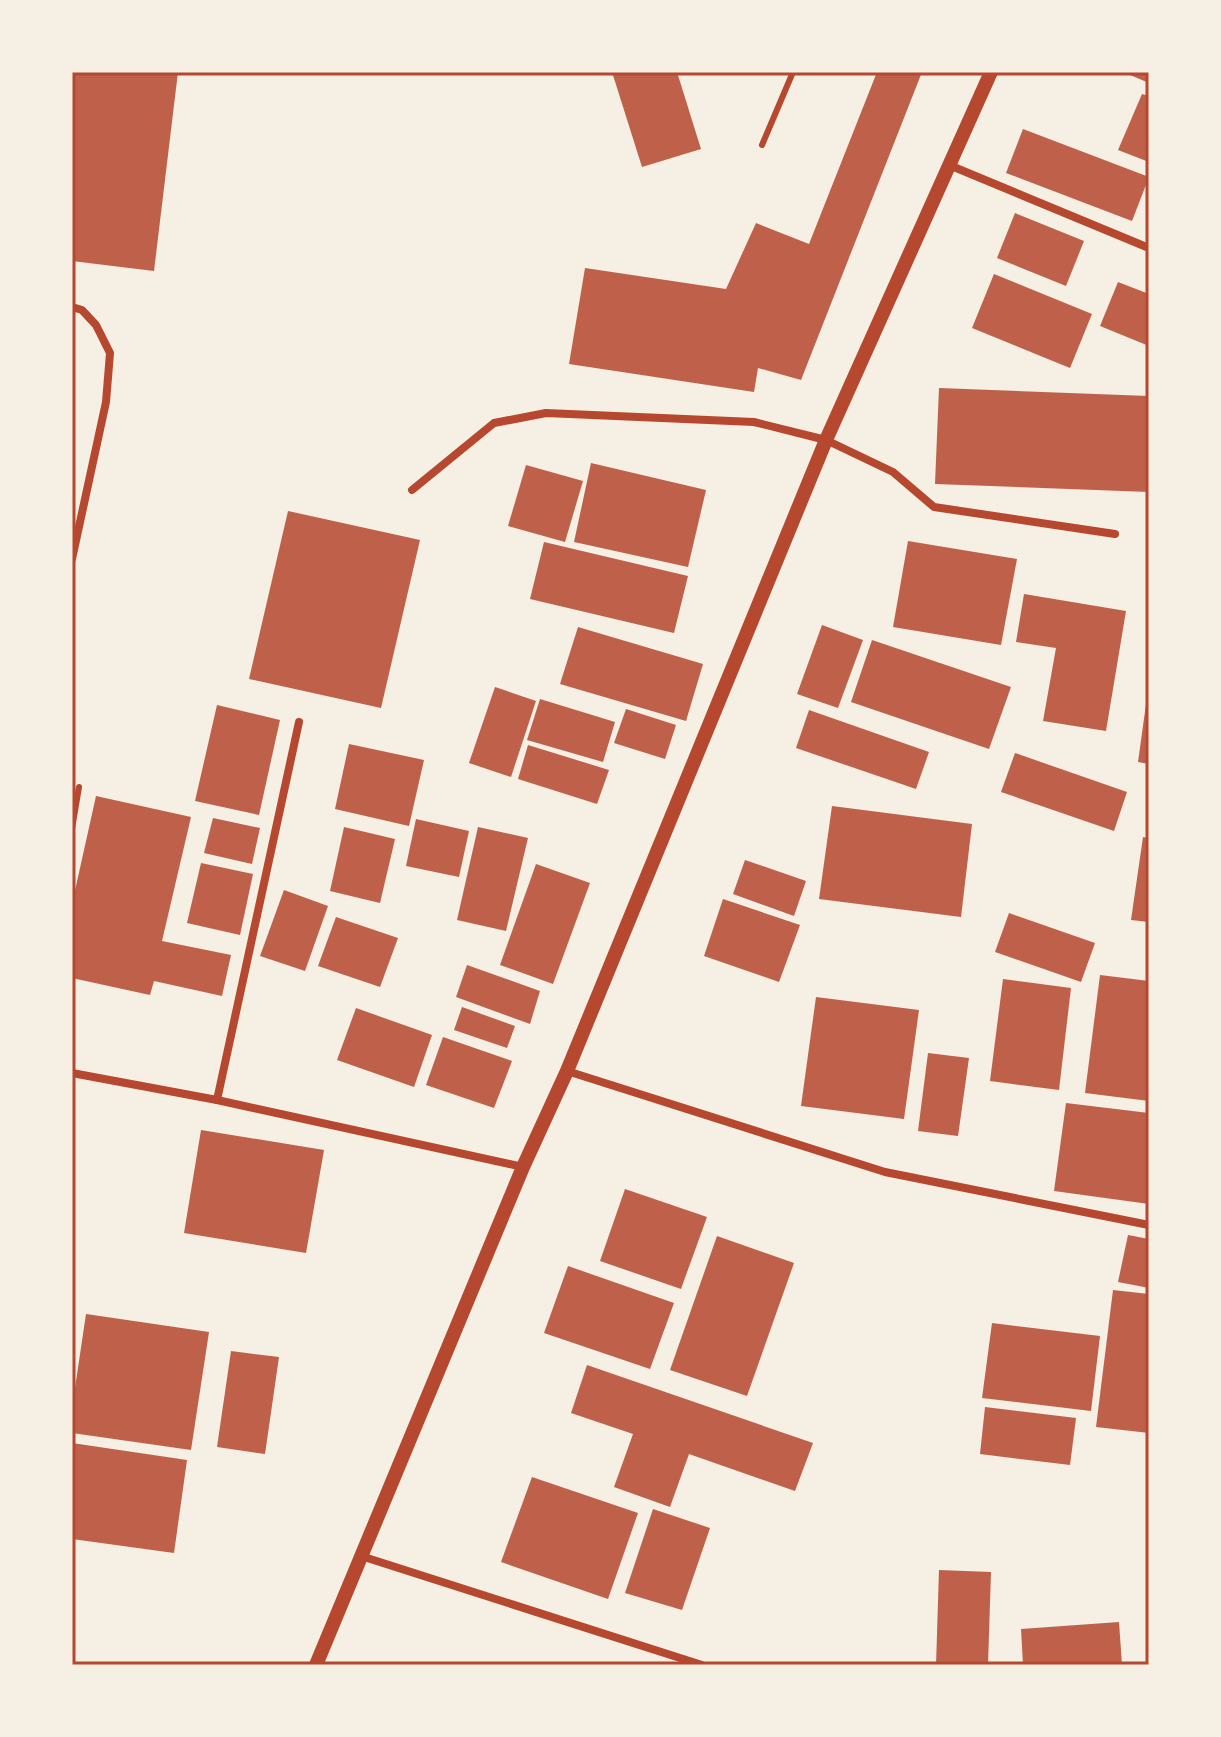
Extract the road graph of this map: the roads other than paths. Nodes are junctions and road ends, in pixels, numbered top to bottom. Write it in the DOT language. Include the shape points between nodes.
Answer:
graph roads {
  1 [pos="793,72"];
  2 [pos="991,72"];
  3 [pos="762,145"];
  4 [pos="949,165"];
  5 [pos="1149,248"];
  6 [pos="72,307"];
  7 [pos="826,440"];
  8 [pos="412,490"];
  9 [pos="1115,534"];
  10 [pos="72,559"];
  11 [pos="299,722"];
  12 [pos="79,787"];
  13 [pos="72,829"];
  14 [pos="567,1071"];
  15 [pos="72,1073"];
  16 [pos="217,1100"];
  17 [pos="523,1167"];
  18 [pos="1149,1225"];
  19 [pos="361,1556"];
  20 [pos="316,1665"];
  21 [pos="702,1665"];
  1 -- 3 [label="lane"];
  2 -- 4 [label="street"];
  4 -- 5 [label="street"];
  4 -- 7 [label="street"];
  6 -- 10 [label="street" via="96,325 110,353 106,402"];
  7 -- 8 [label="street" via="754,422 518,415 494,423"];
  7 -- 9 [label="street" via="893,472 934,507"];
  7 -- 14 [label="street"];
  11 -- 16 [label="street"];
  12 -- 13 [label="lane"];
  14 -- 17 [label="street"];
  14 -- 18 [label="street" via="885,1172"];
  15 -- 16 [label="street"];
  16 -- 17 [label="street"];
  17 -- 19 [label="street"];
  19 -- 20 [label="street"];
  19 -- 21 [label="street"];
}
